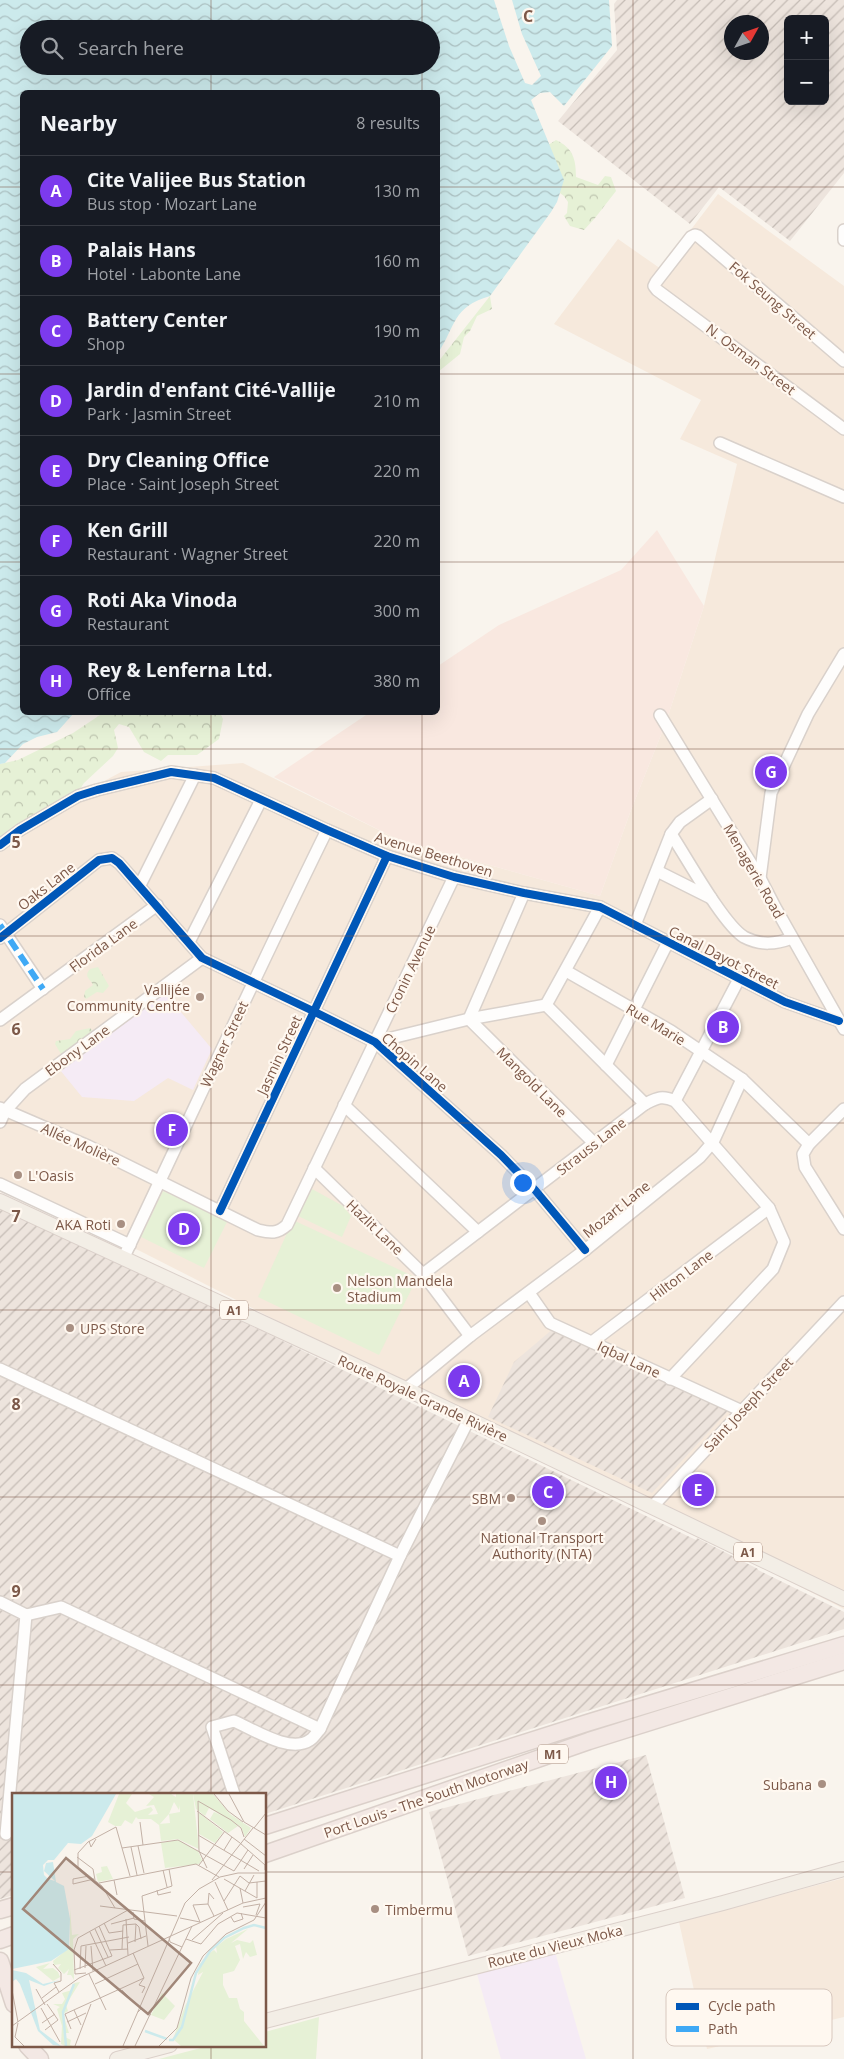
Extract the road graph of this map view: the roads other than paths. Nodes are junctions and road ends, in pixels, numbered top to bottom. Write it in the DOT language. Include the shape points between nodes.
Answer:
graph roads {
  1 [pos="844,230"];
  2 [pos="703,239"];
  3 [pos="844,240"];
  4 [pos="844,361"];
  5 [pos="844,428"];
  6 [pos="720,442"];
  7 [pos="844,497"];
  8 [pos="844,654"];
  9 [pos="660,715"];
  10 [pos="195,775"];
  11 [pos="712,799"];
  12 [pos="261,800"];
  13 [pos="326,830"];
  14 [pos="671,834"];
  15 [pos="0,845"];
  16 [pos="387,856"];
  17 [pos="109,858"];
  18 [pos="657,871"];
  19 [pos="454,877"];
  20 [pos="760,878"];
  21 [pos="140,885"];
  22 [pos="524,893"];
  23 [pos="713,898"];
  24 [pos="157,905"];
  25 [pos="600,907"];
  26 [pos="636,925"];
  27 [pos="2,932"];
  28 [pos="792,938"];
  29 [pos="189,942"];
  30 [pos="668,942"];
  31 [pos="202,958"];
  32 [pos="566,971"];
  33 [pos="739,979"];
  34 [pos="252,982"];
  35 [pos="43,989"];
  36 [pos="546,1005"];
  37 [pos="634,1010"];
  38 [pos="314,1011"];
  39 [pos="0,1020"];
  40 [pos="469,1020"];
  41 [pos="842,1025"];
  42 [pos="375,1042"];
  43 [pos="701,1051"];
  44 [pos="606,1065"];
  45 [pos="742,1079"];
  46 [pos="670,1099"];
  47 [pos="645,1104"];
  48 [pos="344,1105"];
  49 [pos="3,1109"];
  50 [pos="844,1109"];
  51 [pos="0,1122"];
  52 [pos="712,1142"];
  53 [pos="595,1144"];
  54 [pos="809,1144"];
  55 [pos="314,1168"];
  56 [pos="161,1182"];
  57 [pos="0,1184"];
  58 [pos="536,1190"];
  59 [pos="0,1201"];
  60 [pos="769,1208"];
  61 [pos="220,1211"];
  62 [pos="844,1229"];
  63 [pos="478,1232"];
  64 [pos="130,1245"];
  65 [pos="584,1250"];
  66 [pos="123,1259"];
  67 [pos="423,1274"];
  68 [pos="529,1292"];
  69 [pos="844,1302"];
  70 [pos="470,1336"];
  71 [pos="592,1342"];
  72 [pos="0,1369"];
  73 [pos="670,1379"];
  74 [pos="406,1389"];
  75 [pos="742,1411"];
  76 [pos="468,1419"];
  77 [pos="652,1507"];
  78 [pos="400,1556"];
  79 [pos="844,1598"];
  80 [pos="0,1602"];
  81 [pos="26,1615"];
  82 [pos="844,1645"];
  83 [pos="844,1661"];
  84 [pos="320,1729"];
  85 [pos="234,1793"];
  86 [pos="266,1826"];
  87 [pos="6,1834"];
  88 [pos="266,1854"];
  89 [pos="844,1869"];
  90 [pos="12,1936"];
  91 [pos="0,1940"];
  92 [pos="1,1963"];
  93 [pos="12,1998"];
  94 [pos="266,2021"];
  95 [pos="27,2046"];
  96 [pos="28,2046"];
  97 [pos="166,2046"];
  98 [pos="28,2059"];
  99 [pos="40,2059"];
  100 [pos="117,2059"];
  1 -- 3 [label="street"];
  2 -- 4 [label="street, Fok Seung Street"];
  2 -- 5 [label="street, N. Osman Street" via="695,235 691,237 654,286"];
  6 -- 7 [label="street"];
  8 -- 20 [label="street" via="808,714 771,792"];
  9 -- 11 [label="street, Menagerie Road"];
  10 -- 12 [label="street, Avenue Beethoven" via="214,778"];
  10 -- 15 [label="street, Avenue Beethoven" via="171,772 78,796"];
  10 -- 21 [label="street"];
  11 -- 14 [label="street" via="680,822"];
  11 -- 20 [label="street, Menagerie Road"];
  12 -- 13 [label="street, Avenue Beethoven"];
  12 -- 29 [label="street"];
  13 -- 16 [label="street, Avenue Beethoven"];
  13 -- 34 [label="street, Wagner Street"];
  14 -- 18 [label="street"];
  14 -- 23 [label="street"];
  16 -- 19 [label="street, Avenue Beethoven"];
  16 -- 38 [label="street, Jasmin Street"];
  17 -- 21 [label="street, Chopin Lane" via="119,863"];
  17 -- 27 [label="street, Oaks Lane" via="99,860"];
  18 -- 23 [label="street"];
  18 -- 26 [label="street"];
  19 -- 22 [label="street, Avenue Beethoven"];
  19 -- 42 [label="street, Cronin Avenue"];
  20 -- 28 [label="street, Menagerie Road"];
  21 -- 24 [label="street, Chopin Lane"];
  22 -- 25 [label="street, Avenue Beethoven"];
  22 -- 40 [label="street"];
  23 -- 28 [label="street" via="730,925 745,937 776,944"];
  24 -- 29 [label="street, Chopin Lane"];
  24 -- 35 [label="street, Florida Lane"];
  25 -- 26 [label="street, Canal Dayot Street"];
  25 -- 32 [label="street"];
  26 -- 30 [label="street, Canal Dayot Street"];
  27 -- 35 [label="street"];
  28 -- 41 [label="street, Menagerie Road"];
  29 -- 31 [label="street, Chopin Lane"];
  30 -- 33 [label="street, Canal Dayot Street"];
  30 -- 37 [label="street"];
  31 -- 34 [label="street, Chopin Lane"];
  31 -- 49 [label="street, Ebony Lane" via="24,1089"];
  32 -- 36 [label="street"];
  32 -- 37 [label="street, Rue Marie"];
  33 -- 41 [label="street, Canal Dayot Street"];
  33 -- 43 [label="street"];
  34 -- 38 [label="street, Chopin Lane"];
  34 -- 56 [label="street, Wagner Street"];
  35 -- 39 [label="street, Florida Lane"];
  36 -- 40 [label="street"];
  36 -- 44 [label="street"];
  37 -- 43 [label="street, Rue Marie"];
  37 -- 44 [label="street"];
  38 -- 42 [label="street, Chopin Lane"];
  38 -- 61 [label="street, Jasmin Street"];
  40 -- 42 [label="street"];
  40 -- 53 [label="street, Mangold Lane"];
  42 -- 48 [label="street, Cronin Avenue"];
  42 -- 58 [label="street, Chopin Lane"];
  43 -- 45 [label="street, Rue Marie"];
  43 -- 46 [label="street"];
  44 -- 47 [label="street"];
  45 -- 52 [label="street, Mozart Lane"];
  45 -- 54 [label="street, Rue Marie"];
  46 -- 47 [label="street, Strauss Lane" via="660,1097"];
  46 -- 52 [label="street"];
  47 -- 53 [label="street, Strauss Lane"];
  48 -- 55 [label="street, Cronin Avenue"];
  48 -- 63 [label="street"];
  49 -- 51 [label="street, Ebony Lane"];
  49 -- 56 [label="street, Allée Molière"];
  50 -- 54 [label="street"];
  52 -- 60 [label="street"];
  52 -- 65 [label="street, Mozart Lane" via="700,1157"];
  53 -- 58 [label="street, Strauss Lane"];
  54 -- 62 [label="street" via="803,1154 805,1168"];
  55 -- 61 [label="street, Cronin Avenue" via="287,1225 281,1231 272,1234 258,1230"];
  55 -- 67 [label="street, Hazlit Lane"];
  56 -- 61 [label="street, Allée Molière"];
  56 -- 64 [label="street, Wagner Street"];
  57 -- 64 [label="street"];
  58 -- 63 [label="street, Strauss Lane"];
  58 -- 65 [label="street, Chopin Lane"];
  59 -- 66 [label="main road, Route Royale Grande Rivière / A1"];
  60 -- 71 [label="street, Hilton Lane"];
  60 -- 73 [label="street" via="784,1242 773,1269"];
  63 -- 67 [label="street, Strauss Lane"];
  64 -- 66 [label="street, Wagner Street"];
  65 -- 68 [label="street, Mozart Lane"];
  66 -- 74 [label="main road, Route Royale Grande Rivière / A1"];
  67 -- 70 [label="street, Hazlit Lane"];
  68 -- 70 [label="street, Mozart Lane"];
  68 -- 71 [label="street, Iqbal Lane" via="550,1323"];
  69 -- 75 [label="street, Saint Joseph Street"];
  70 -- 74 [label="street, Mozart Lane"];
  71 -- 73 [label="street, Iqbal Lane"];
  72 -- 78 [label="street"];
  73 -- 75 [label="street, Iqbal Lane"];
  74 -- 76 [label="main road, Route Royale Grande Rivière / A1"];
  75 -- 77 [label="street, Saint Joseph Street"];
  76 -- 77 [label="main road, Route Royale Grande Rivière / A1"];
  76 -- 78 [label="street"];
  77 -- 79 [label="main road, Route Royale Grande Rivière / A1"];
  78 -- 84 [label="street"];
  80 -- 81 [label="street"];
  81 -- 84 [label="street" via="61,1607"];
  81 -- 87 [label="street"];
  82 -- 86 [label="highway, Port Louis – The South Motorway / M1" via="586,1723"];
  83 -- 88 [label="highway, Port Louis – The South Motorway / M1" via="590,1741"];
  84 -- 85 [label="street" via="310,1740 298,1745 285,1744 234,1721 212,1727"];
  89 -- 94 [label="main road, Route du Vieux Moka"];
  90 -- 91 [label="highway"];
  92 -- 93 [label="highway"];
  95 -- 98 [label="highway"];
  96 -- 99 [label="highway"];
  97 -- 100 [label="main road"];
}
